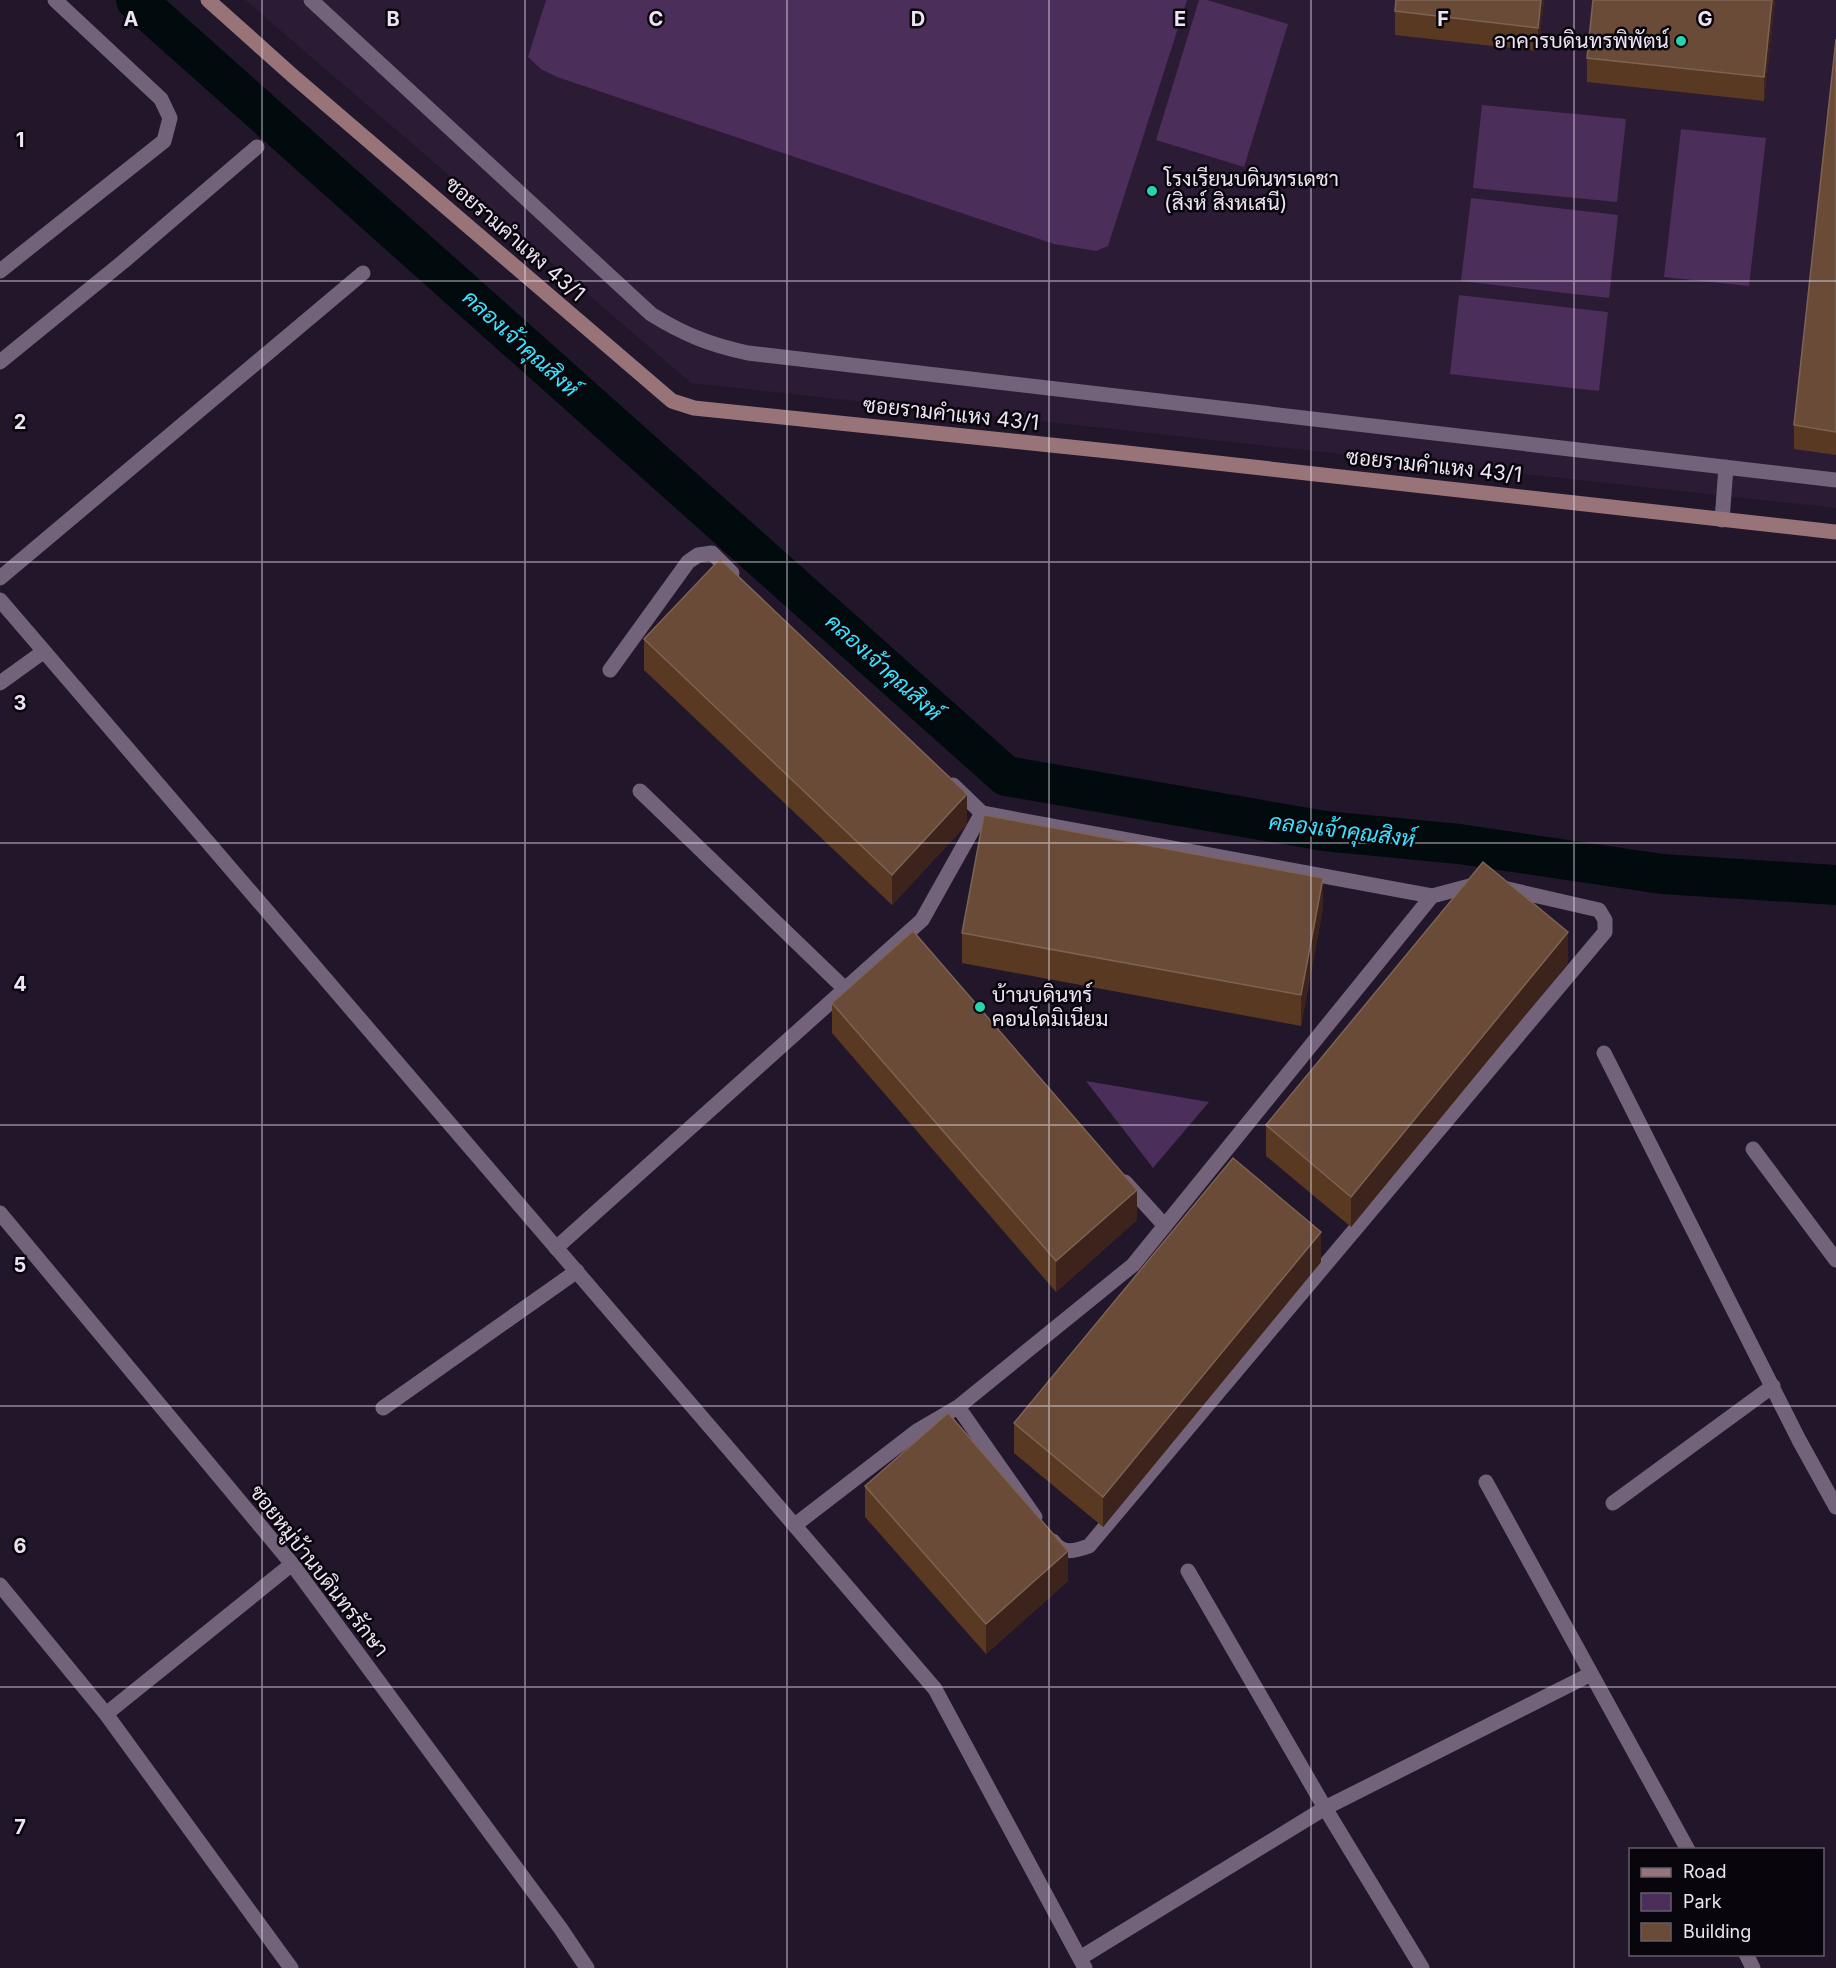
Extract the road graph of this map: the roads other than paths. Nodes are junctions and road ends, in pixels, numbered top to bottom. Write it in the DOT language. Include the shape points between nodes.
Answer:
graph roads {
  1 [pos="55,0"];
  2 [pos="208,0"];
  3 [pos="311,0"];
  4 [pos="257,147"];
  5 [pos="0,271"];
  6 [pos="363,273"];
  7 [pos="0,362"];
  8 [pos="1726,467"];
  9 [pos="1836,480"];
  10 [pos="1722,519"];
  11 [pos="1836,532"];
  12 [pos="0,578"];
  13 [pos="746,586"];
  14 [pos="0,600"];
  15 [pos="43,652"];
  16 [pos="610,670"];
  17 [pos="0,683"];
  18 [pos="940,773"];
  19 [pos="640,791"];
  20 [pos="982,813"];
  21 [pos="1432,896"];
  22 [pos="845,988"];
  23 [pos="1604,1053"];
  24 [pos="1753,1149"];
  25 [pos="1118,1173"];
  26 [pos="0,1213"];
  27 [pos="1165,1226"];
  28 [pos="556,1248"];
  29 [pos="1836,1260"];
  30 [pos="577,1271"];
  31 [pos="1773,1386"];
  32 [pos="958,1407"];
  33 [pos="383,1408"];
  34 [pos="1486,1482"];
  35 [pos="1613,1503"];
  36 [pos="1836,1507"];
  37 [pos="795,1526"];
  38 [pos="292,1564"];
  39 [pos="1188,1571"];
  40 [pos="0,1585"];
  41 [pos="1591,1674"];
  42 [pos="106,1714"];
  43 [pos="1325,1808"];
  44 [pos="1687,1848"];
  45 [pos="1083,1963"];
  46 [pos="291,1968"];
  47 [pos="587,1968"];
  48 [pos="1422,1968"];
  1 -- 5 [label="street" via="160,99 170,118 164,141"];
  2 -- 10 [label="street, ซอยรามคำแหง 43/1" via="672,401 694,408"];
  3 -- 8 [label="street" via="651,314 716,346"];
  4 -- 7 [label="street"];
  6 -- 12 [label="street"];
  8 -- 9 [label="street"];
  8 -- 10 [label="street"];
  10 -- 11 [label="street, ซอยรามคำแหง 43/1"];
  13 -- 16 [label="street" via="712,553 698,555 687,562"];
  14 -- 15 [label="street"];
  15 -- 17 [label="street"];
  15 -- 28 [label="street"];
  18 -- 20 [label="street"];
  19 -- 22 [label="street"];
  20 -- 21 [label="street"];
  20 -- 22 [label="street" via="909,940"];
  21 -- 27 [label="street"];
  21 -- 32 [label="street" via="1481,883 1599,910 1605,920 1605,932 1089,1546 1072,1552 1058,1548"];
  22 -- 28 [label="street"];
  23 -- 31 [label="street"];
  24 -- 29 [label="street"];
  25 -- 27 [label="street"];
  26 -- 38 [label="street, ซอยหมู่บ้านบดินทรรักษา"];
  27 -- 32 [label="street" via="1133,1265"];
  28 -- 30 [label="street"];
  30 -- 33 [label="street"];
  30 -- 37 [label="street"];
  31 -- 35 [label="street"];
  31 -- 36 [label="street"];
  32 -- 37 [label="street" via="917,1431"];
  34 -- 41 [label="street"];
  37 -- 45 [label="street" via="935,1689"];
  38 -- 42 [label="street"];
  38 -- 47 [label="street, ซอยหมู่บ้านบดินทรรักษา"];
  39 -- 43 [label="street"];
  40 -- 42 [label="street"];
  41 -- 43 [label="street"];
  41 -- 44 [label="street"];
  42 -- 46 [label="street"];
  43 -- 45 [label="street"];
  43 -- 48 [label="street"];
}
